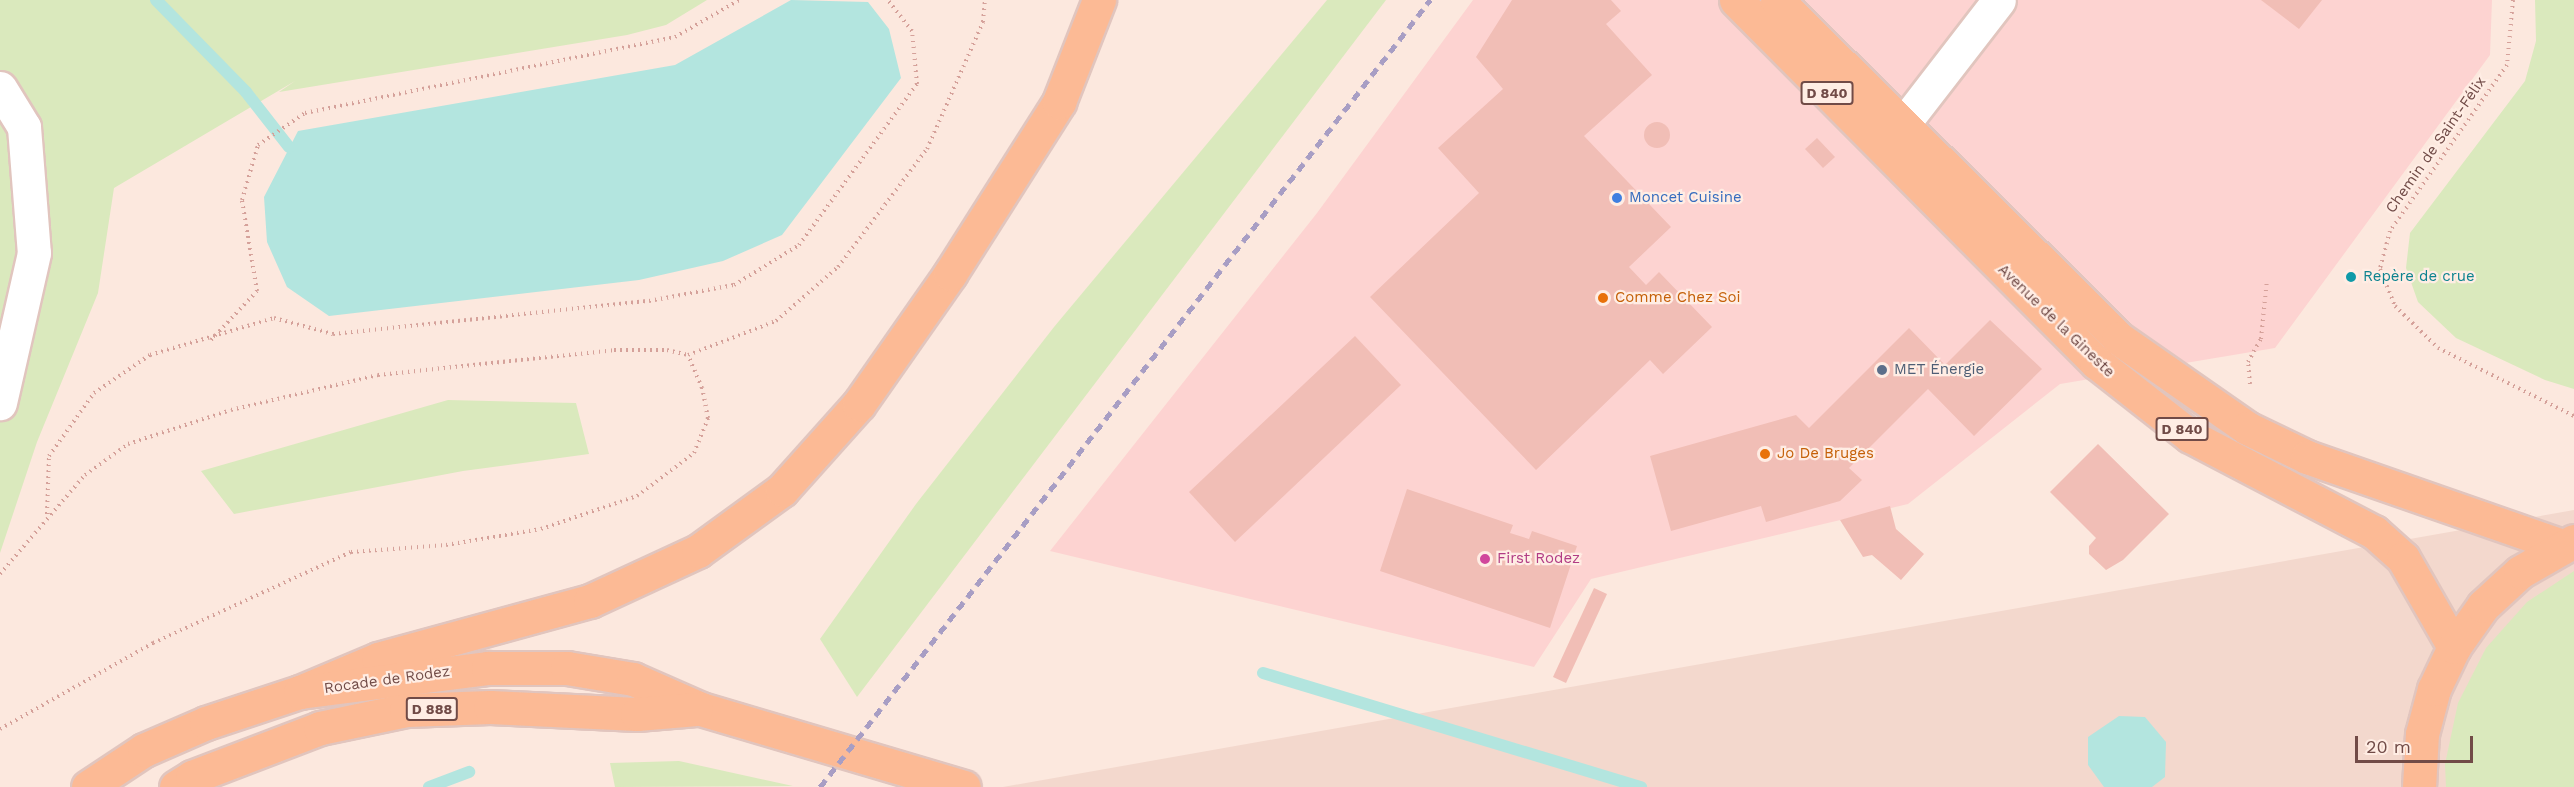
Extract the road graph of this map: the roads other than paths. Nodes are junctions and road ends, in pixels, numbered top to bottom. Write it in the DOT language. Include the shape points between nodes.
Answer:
graph roads {
  1 [pos="1099,0"];
  2 [pos="1736,0"];
  3 [pos="1777,0"];
  4 [pos="1999,0"];
  5 [pos="0,88"];
  6 [pos="1904,123"];
  7 [pos="0,403"];
  8 [pos="2568,543"];
  9 [pos="2454,647"];
  10 [pos="300,692"];
  11 [pos="701,709"];
  12 [pos="850,751"];
  13 [pos="2416,785"];
  14 [pos="88,787"];
  15 [pos="176,787"];
  16 [pos="937,787"];
  17 [pos="964,787"];
  1 -- 10 [label="main road" via="1059,102 950,274 859,404 782,490 698,550 590,601 378,659"];
  2 -- 9 [label="main road, Avenue de la Gineste / D 840" via="2097,363 2190,436 2374,532 2403,558"];
  3 -- 6 [label="main road, Avenue de la Gineste / D 840"];
  4 -- 6 [label="street"];
  5 -- 7 [label="street" via="24,127 34,253"];
  6 -- 8 [label="main road, Avenue de la Gineste / D 840" via="2118,338 2247,428 2307,457"];
  8 -- 9 [label="main road" via="2520,572 2483,606"];
  9 -- 13 [label="main road" via="2431,700"];
  10 -- 11 [label="main road, Rocade de Rodez / D 888" via="455,670 567,668 633,679"];
  10 -- 14 [label="main road, Rocade de Rodez / D 888" via="206,723 144,750"];
  11 -- 12 [label="main road, Rocade de Rodez / D 888"];
  11 -- 15 [label="main road, Rocade de Rodez / D 888" via="637,714 490,707 406,710 320,729 192,777"];
  12 -- 16 [label="main road, Rocade de Rodez / D 888"];
  12 -- 17 [label="main road, Rocade de Rodez / D 888"];
}
